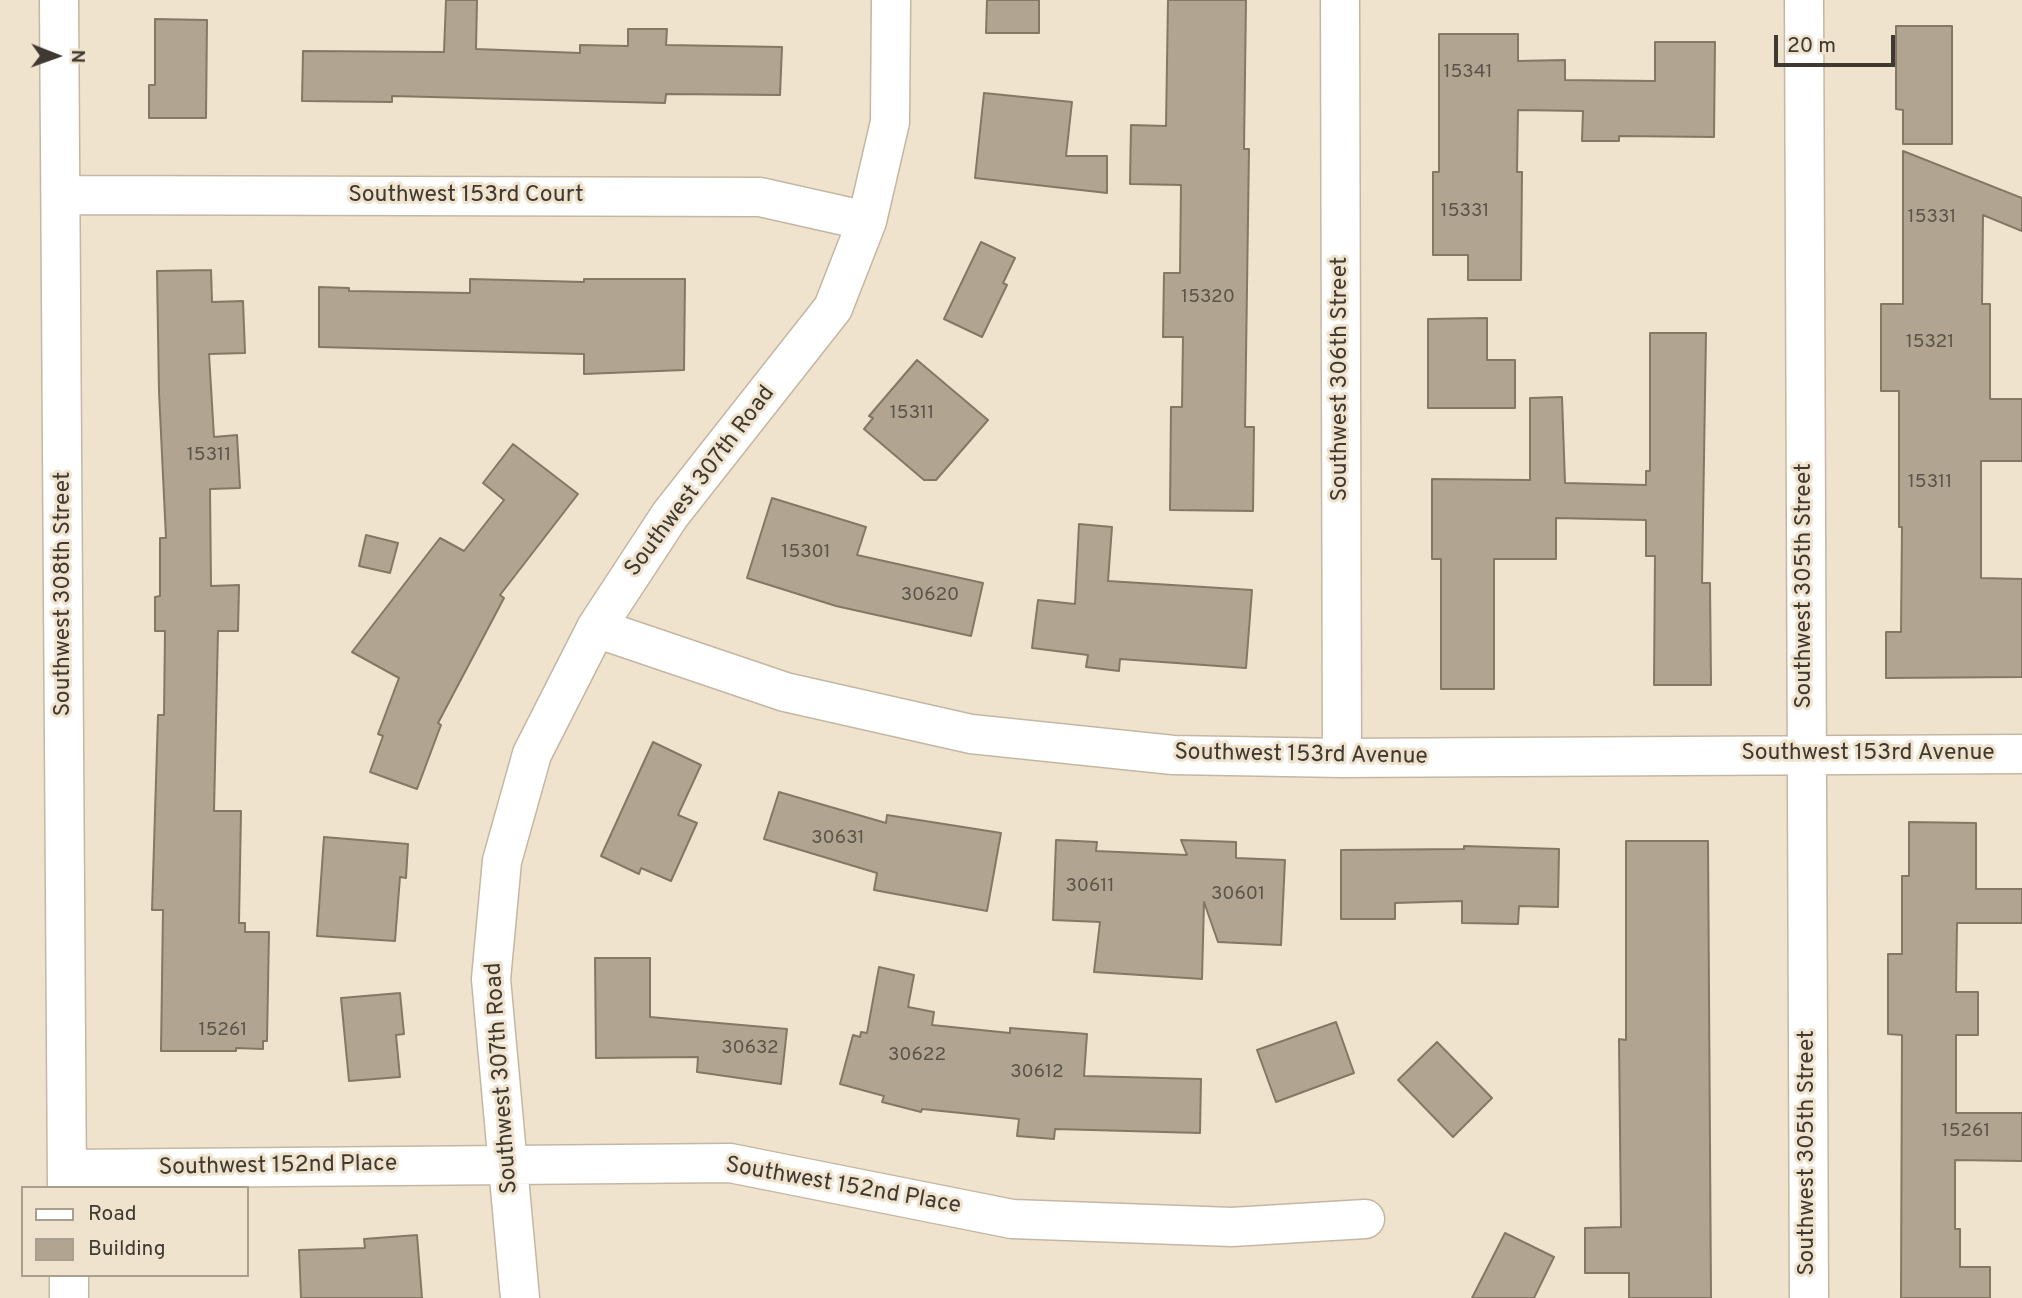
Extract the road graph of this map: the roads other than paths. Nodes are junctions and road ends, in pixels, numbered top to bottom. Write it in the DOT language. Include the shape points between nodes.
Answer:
graph roads {
  1 [pos="59,0"];
  2 [pos="891,0"];
  3 [pos="1340,0"];
  4 [pos="1804,0"];
  5 [pos="61,195"];
  6 [pos="867,221"];
  7 [pos="596,628"];
  8 [pos="1806,754"];
  9 [pos="2022,754"];
  10 [pos="1342,758"];
  11 [pos="509,1164"];
  12 [pos="67,1178"];
  13 [pos="1365,1219"];
  14 [pos="69,1277"];
  15 [pos="69,1298"];
  16 [pos="520,1298"];
  17 [pos="1809,1298"];
  1 -- 5 [label="street, Southwest 308th Street"];
  2 -- 6 [label="street, Southwest 307th Road" via="890,122"];
  3 -- 10 [label="street, Southwest 306th Street"];
  4 -- 8 [label="street, Southwest 305th Street"];
  5 -- 6 [label="street, Southwest 153rd Court" via="760,197"];
  5 -- 12 [label="street, Southwest 308th Street"];
  6 -- 7 [label="street, Southwest 307th Road" via="833,308 670,515"];
  7 -- 10 [label="street, Southwest 153rd Avenue" via="785,692 971,734 1173,755"];
  7 -- 11 [label="street, Southwest 307th Road" via="532,754 502,861 491,979"];
  8 -- 9 [label="street, Southwest 153rd Avenue"];
  8 -- 10 [label="street, Southwest 153rd Avenue"];
  8 -- 17 [label="street, Southwest 305th Street"];
  11 -- 12 [label="street, Southwest 152nd Place"];
  11 -- 13 [label="street, Southwest 152nd Place" via="730,1163 1012,1219 1232,1227"];
  11 -- 16 [label="street, Southwest 307th Road"];
  14 -- 15 [label="street"];
}
